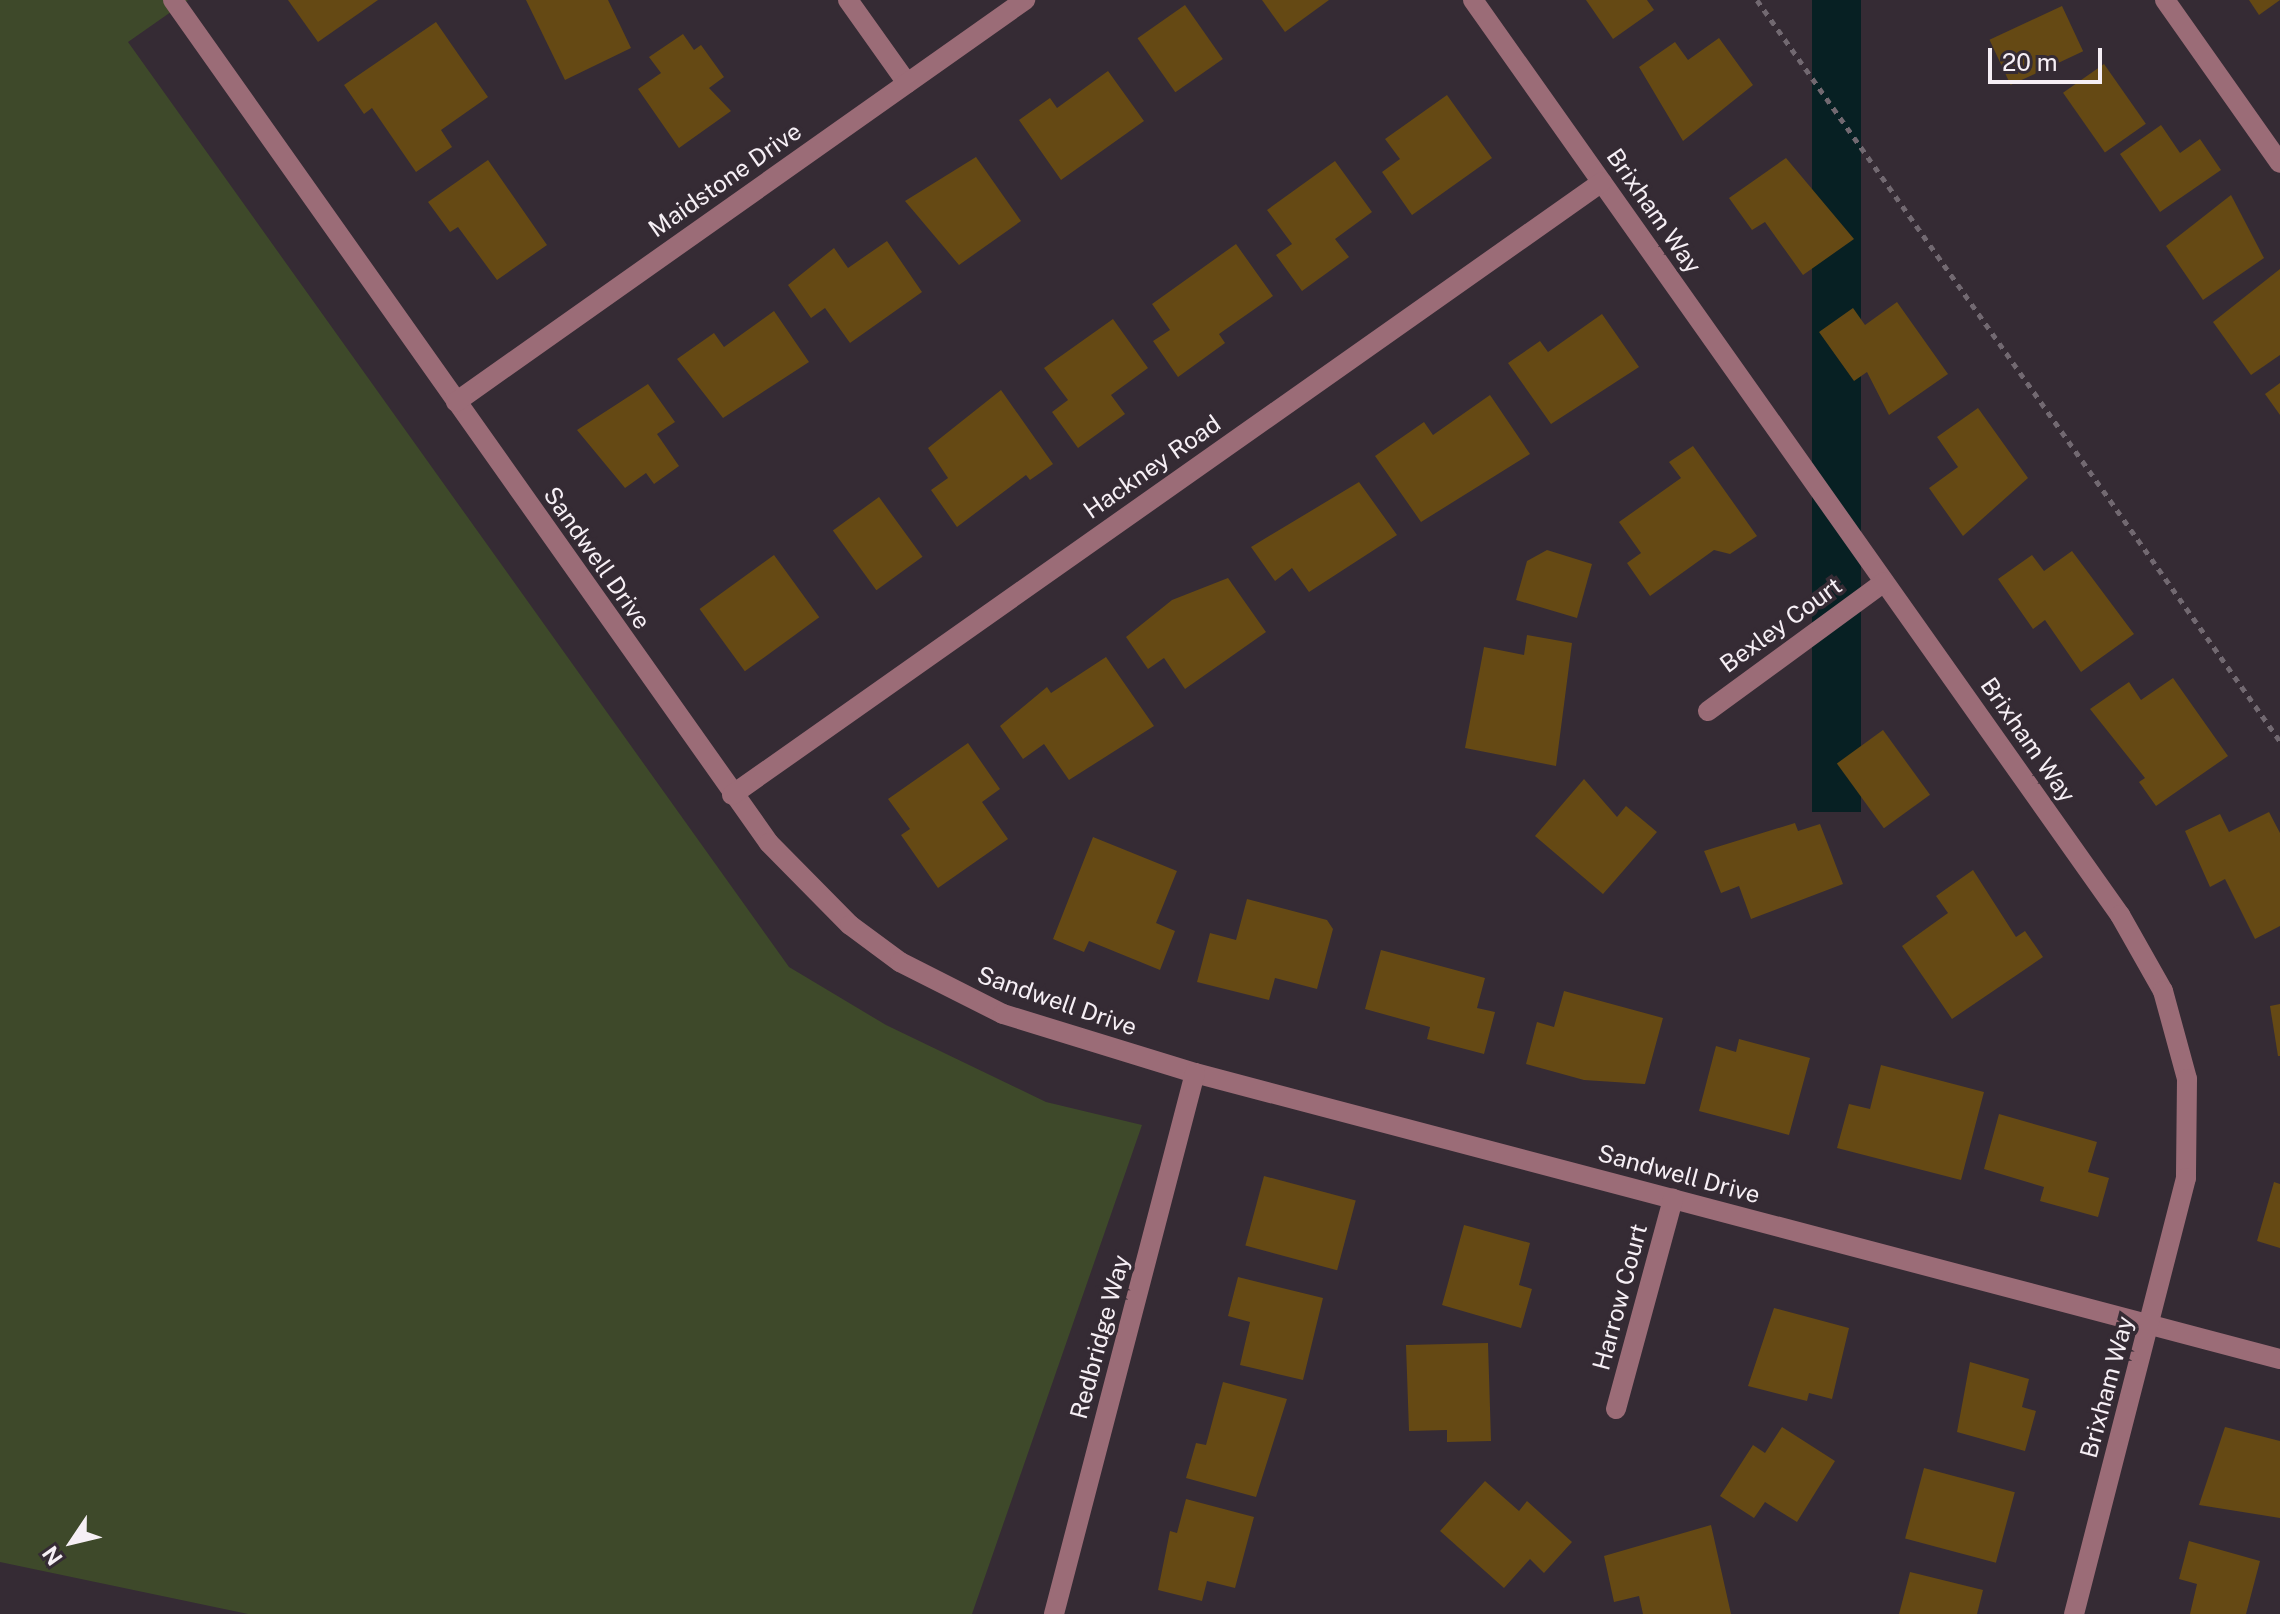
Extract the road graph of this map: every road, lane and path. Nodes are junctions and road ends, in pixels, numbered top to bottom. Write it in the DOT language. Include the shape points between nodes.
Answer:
graph roads {
  1 [pos="173,0"];
  2 [pos="848,0"];
  3 [pos="1025,0"];
  4 [pos="1473,0"];
  5 [pos="1757,0"];
  6 [pos="2165,0"];
  7 [pos="907,83"];
  8 [pos="2280,163"];
  9 [pos="1602,182"];
  10 [pos="456,402"];
  11 [pos="1884,582"];
  12 [pos="1708,711"];
  13 [pos="2280,741"];
  14 [pos="732,795"];
  15 [pos="1195,1073"];
  16 [pos="1673,1199"];
  17 [pos="2150,1325"];
  18 [pos="2280,1359"];
  19 [pos="1616,1409"];
  20 [pos="1054,1614"];
  21 [pos="2074,1614"];
  1 -- 10 [label="street, Sandwell Drive"];
  2 -- 7 [label="street"];
  3 -- 7 [label="street, Maidstone Drive"];
  4 -- 9 [label="street, Brixham Way"];
  5 -- 13 [label="path"];
  6 -- 8 [label="street"];
  7 -- 10 [label="street, Maidstone Drive"];
  9 -- 11 [label="street, Brixham Way"];
  9 -- 14 [label="street, Hackney Road"];
  10 -- 14 [label="street, Sandwell Drive"];
  11 -- 12 [label="street, Bexley Court"];
  11 -- 17 [label="street, Brixham Way" via="2120,915 2163,991 2187,1079 2191,1129"];
  14 -- 15 [label="street, Sandwell Drive" via="809,886 900,962 1003,1014"];
  15 -- 16 [label="street, Sandwell Drive"];
  15 -- 20 [label="street, Redbridge Way"];
  16 -- 17 [label="street, Sandwell Drive"];
  16 -- 19 [label="street, Harrow Court"];
  17 -- 18 [label="street, Sandwell Drive"];
  17 -- 21 [label="street, Brixham Way"];
}
